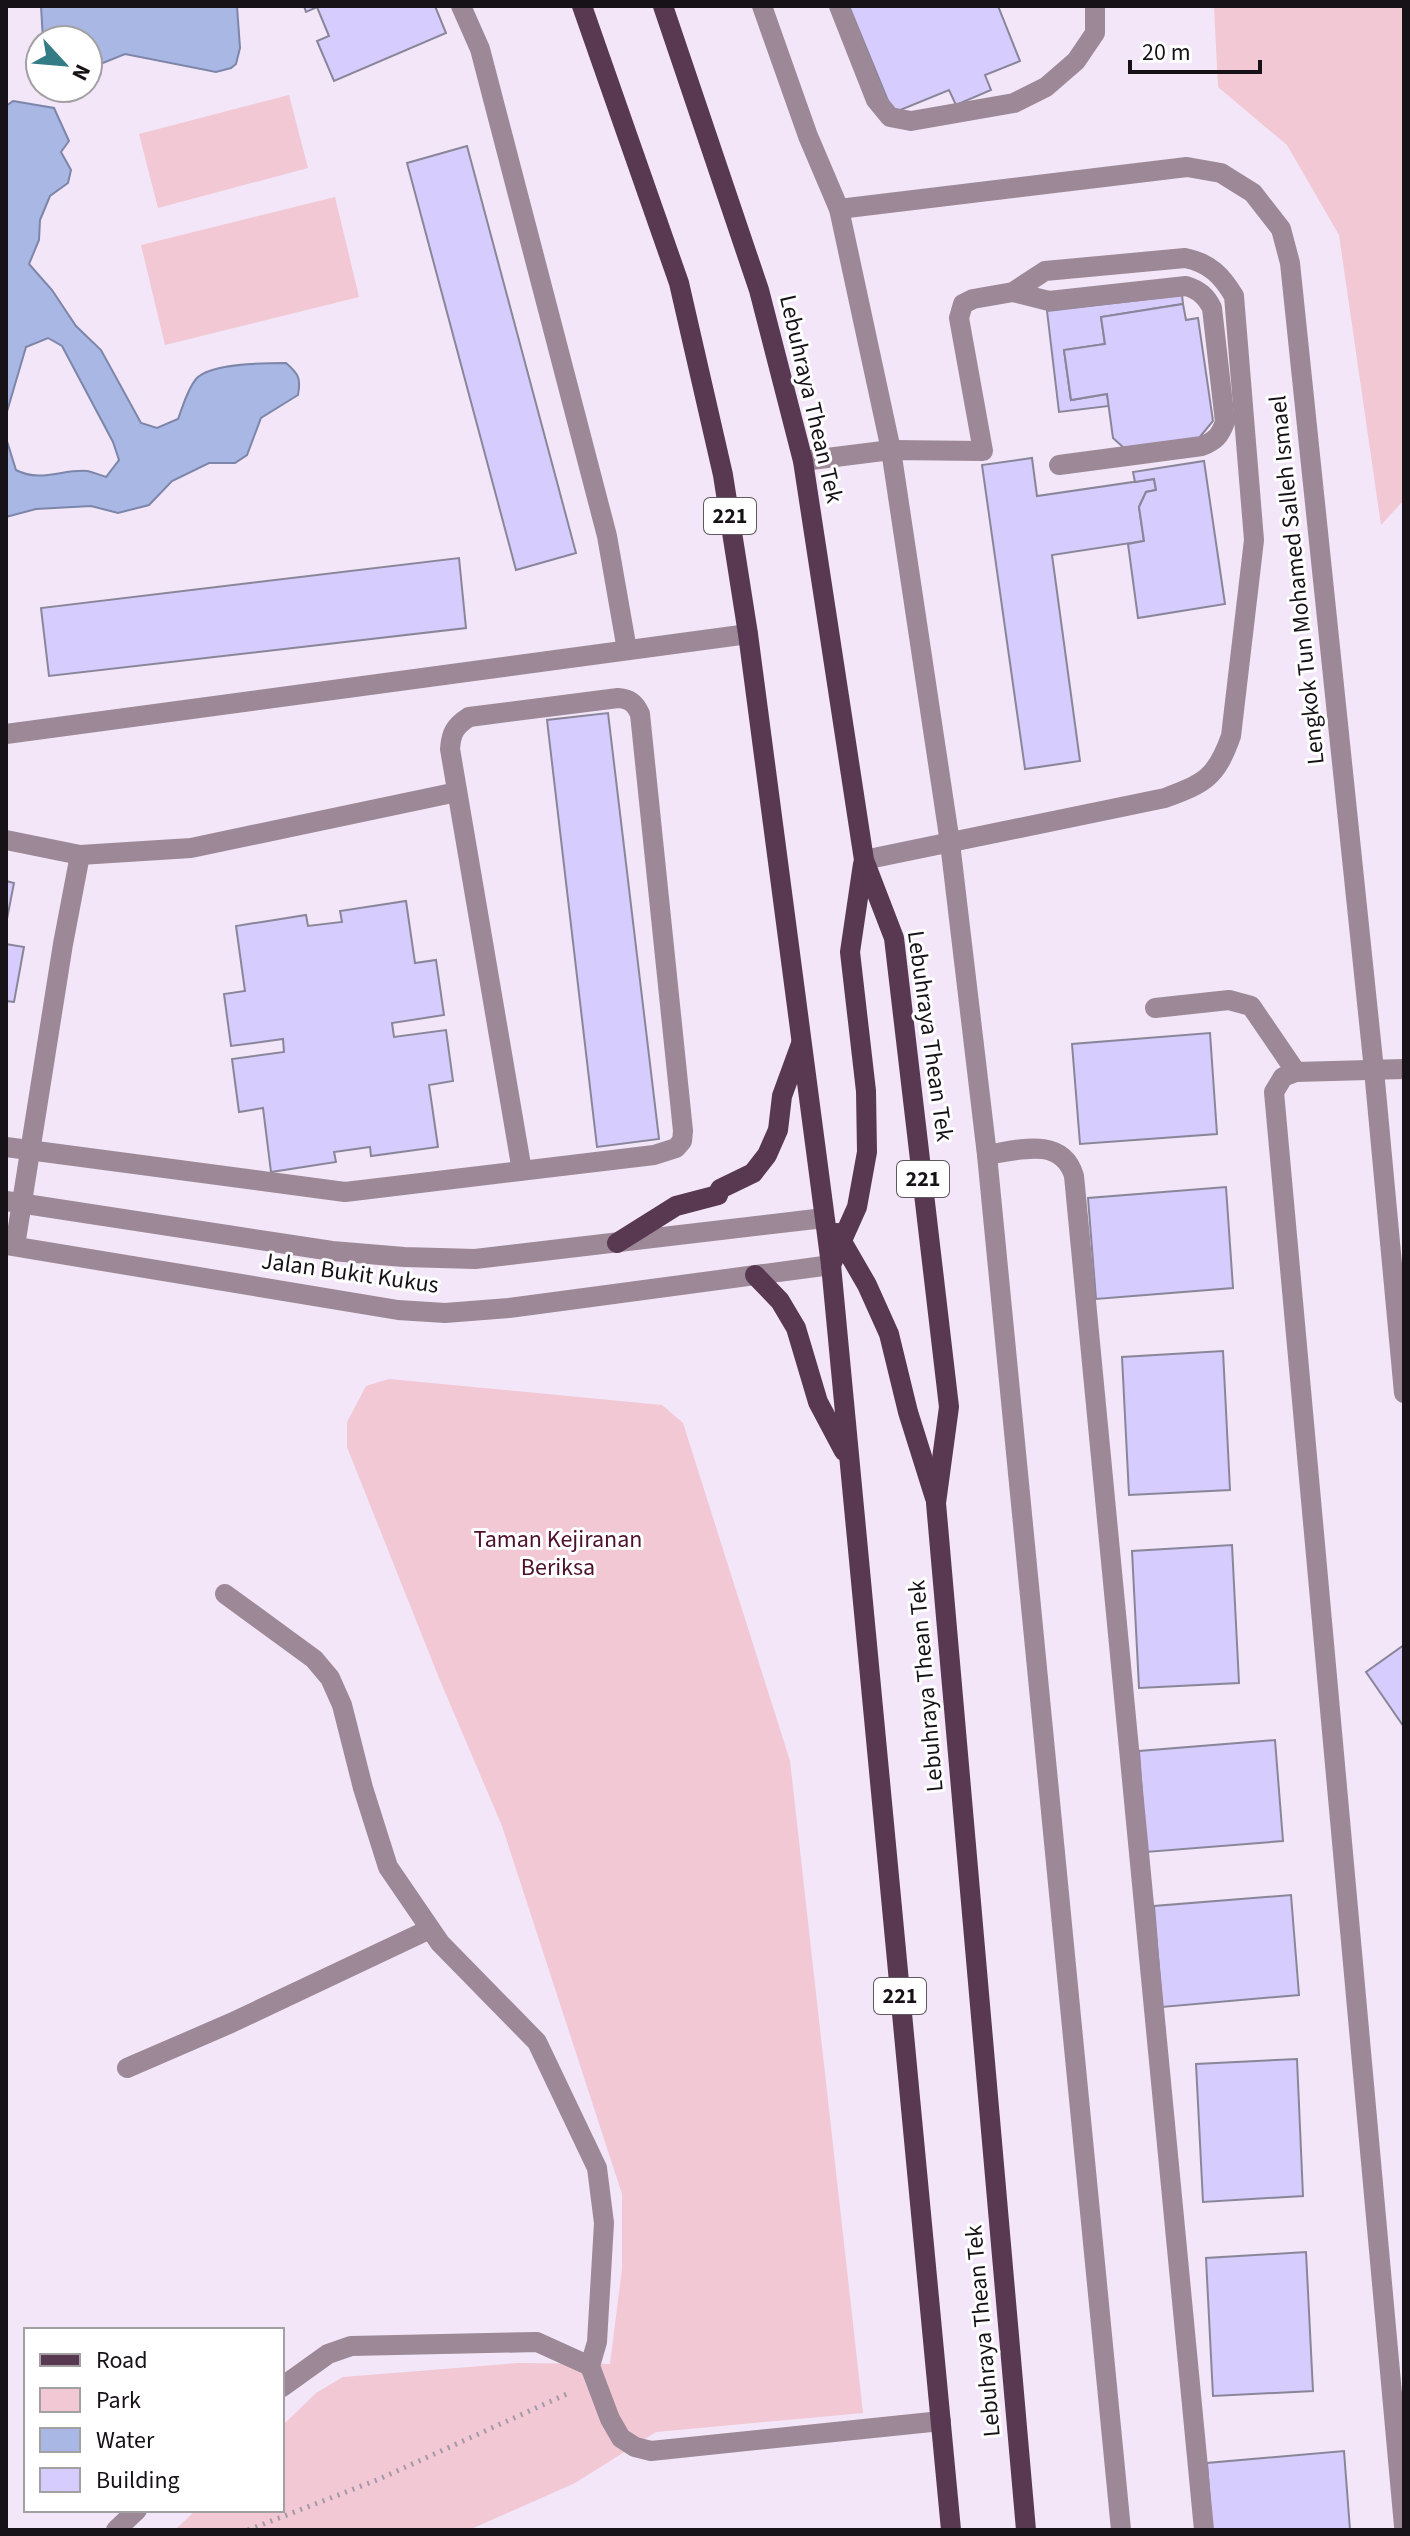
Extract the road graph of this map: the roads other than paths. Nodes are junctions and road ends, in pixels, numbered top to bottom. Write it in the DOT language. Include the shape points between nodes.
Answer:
graph roads {
  1 [pos="461,6"];
  2 [pos="582,6"];
  3 [pos="663,6"];
  4 [pos="762,6"];
  5 [pos="839,6"];
  6 [pos="1095,6"];
  7 [pos="839,209"];
  8 [pos="1013,292"];
  9 [pos="891,450"];
  10 [pos="803,461"];
  11 [pos="1059,465"];
  12 [pos="748,634"];
  13 [pos="627,650"];
  14 [pos="6,734"];
  15 [pos="457,792"];
  16 [pos="6,840"];
  17 [pos="950,843"];
  18 [pos="80,855"];
  19 [pos="864,860"];
  20 [pos="1155,1008"];
  21 [pos="802,1042"];
  22 [pos="1404,1069"];
  23 [pos="1374,1070"];
  24 [pos="1296,1072"];
  25 [pos="6,1147"];
  26 [pos="29,1151"];
  27 [pos="987,1155"];
  28 [pos="522,1171"];
  29 [pos="14,1202"];
  30 [pos="824,1218"];
  31 [pos="843,1240"];
  32 [pos="617,1243"];
  33 [pos="10,1246"];
  34 [pos="831,1265"];
  35 [pos="755,1275"];
  36 [pos="1404,1393"];
  37 [pos="850,1462"];
  38 [pos="936,1503"];
  39 [pos="225,1594"];
  40 [pos="430,1929"];
  41 [pos="127,2068"];
  42 [pos="593,2373"];
  43 [pos="284,2386"];
  44 [pos="941,2421"];
  45 [pos="135,2512"];
  46 [pos="1404,2526"];
  47 [pos="116,2530"];
  48 [pos="951,2530"];
  49 [pos="1026,2530"];
  50 [pos="1121,2530"];
  51 [pos="1204,2530"];
  1 -- 13 [label="street" via="480,49 607,536"];
  2 -- 12 [label="main road, Lebuhraya Thean Tek / 221" via="679,283 723,475"];
  3 -- 10 [label="main road, Lebuhraya Thean Tek / 221" via="759,290"];
  4 -- 7 [label="street"];
  5 -- 6 [label="street" via="882,110 911,121 1014,103 1046,87 1076,61 1095,33"];
  7 -- 9 [label="street"];
  7 -- 23 [label="street, Lengkok Tun Mohamed Salleh Ismael" via="1187,167 1221,173 1253,193 1281,229 1290,263"];
  8 -- 9 [label="street" via="973,299 963,304 959,318 983,451"];
  8 -- 11 [label="street" via="1049,301 1186,286 1208,299 1212,308 1225,422 1221,433 1202,446"];
  8 -- 17 [label="street" via="1045,271 1185,258 1200,261 1223,279 1234,296 1254,540 1231,736 1222,762 1200,785 1165,798"];
  9 -- 10 [label="street"];
  9 -- 17 [label="street"];
  10 -- 19 [label="main road, Lebuhraya Thean Tek / 221"];
  12 -- 13 [label="street"];
  12 -- 21 [label="main road, Lebuhraya Thean Tek / 221"];
  13 -- 14 [label="street"];
  15 -- 18 [label="street" via="191,848"];
  15 -- 28 [label="street"];
  15 -- 28 [label="street" via="451,734 469,717 618,698 636,705 682,1141 654,1155"];
  16 -- 18 [label="street"];
  17 -- 19 [label="street"];
  17 -- 27 [label="street"];
  18 -- 26 [label="street"];
  19 -- 31 [label="main road, 221" via="850,952 866,1091 867,1152 857,1207"];
  19 -- 38 [label="main road, Lebuhraya Thean Tek / 221" via="894,938 918,1127 949,1407"];
  20 -- 24 [label="street" via="1229,1000 1251,1006"];
  21 -- 30 [label="main road, Lebuhraya Thean Tek / 221"];
  21 -- 32 [label="main road" via="782,1096 778,1130 753,1173 720,1189 718,1195 676,1206"];
  22 -- 23 [label="street"];
  23 -- 24 [label="street"];
  23 -- 36 [label="street, Lengkok Tun Mohamed Salleh Ismael"];
  24 -- 46 [label="street" via="1283,1077 1274,1102"];
  25 -- 26 [label="street"];
  26 -- 28 [label="street" via="345,1192"];
  26 -- 29 [label="street"];
  27 -- 50 [label="street"];
  27 -- 51 [label="street" via="1053,1149 1071,1165 1074,1176"];
  29 -- 32 [label="street, Jalan Bukit Kukus" via="332,1251 404,1257 475,1259"];
  29 -- 33 [label="street"];
  30 -- 31 [label="main road"];
  30 -- 32 [label="street, Jalan Bukit Kukus"];
  30 -- 34 [label="main road, Lebuhraya Thean Tek"];
  31 -- 34 [label="main road"];
  31 -- 38 [label="main road, 221" via="889,1334"];
  33 -- 35 [label="street, Jalan Bukit Kukus" via="398,1310 445,1313"];
  34 -- 35 [label="street, Jalan Bukit Kukus"];
  34 -- 37 [label="main road, Lebuhraya Thean Tek / 221"];
  35 -- 37 [label="main road" via="796,1328 818,1402"];
  37 -- 44 [label="main road, Lebuhraya Thean Tek / 221"];
  38 -- 49 [label="main road, Lebuhraya Thean Tek / 221"];
  39 -- 40 [label="street" via="314,1659 330,1678 388,1867"];
  40 -- 41 [label="street"];
  40 -- 42 [label="street" via="537,2042 597,2168 604,2223"];
  42 -- 43 [label="street" via="537,2342 351,2346 328,2354"];
  42 -- 44 [label="street" via="621,2438 651,2451"];
  44 -- 48 [label="main road, Lebuhraya Thean Tek / 221"];
  45 -- 47 [label="street"];
}
